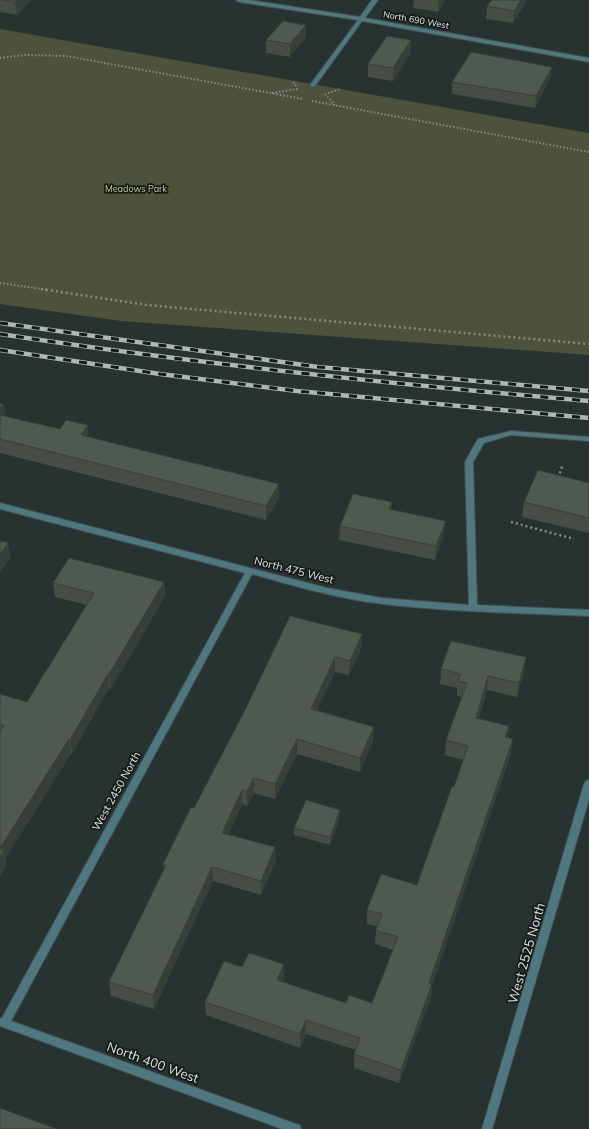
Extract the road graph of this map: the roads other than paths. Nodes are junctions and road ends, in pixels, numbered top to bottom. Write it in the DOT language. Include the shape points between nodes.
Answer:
graph roads {
  1 [pos="239,0"];
  2 [pos="375,0"];
  3 [pos="361,19"];
  4 [pos="589,60"];
  5 [pos="313,84"];
  6 [pos="589,439"];
  7 [pos="0,506"];
  8 [pos="250,571"];
  9 [pos="473,608"];
  10 [pos="589,612"];
  11 [pos="589,784"];
  12 [pos="2,1022"];
  13 [pos="296,1129"];
  14 [pos="487,1129"];
  1 -- 3 [label="street, North 690 West"];
  2 -- 3 [label="street"];
  3 -- 4 [label="street, North 690 West"];
  3 -- 5 [label="street"];
  6 -- 9 [label="street" via="511,433 481,442 469,462"];
  7 -- 8 [label="street, North 475 West"];
  8 -- 9 [label="street, North 475 West" via="327,591 382,601"];
  8 -- 12 [label="street, West 2450 North"];
  9 -- 10 [label="street, North 475 West"];
  11 -- 14 [label="street, West 2525 North"];
  12 -- 13 [label="street, North 400 West"];
}
